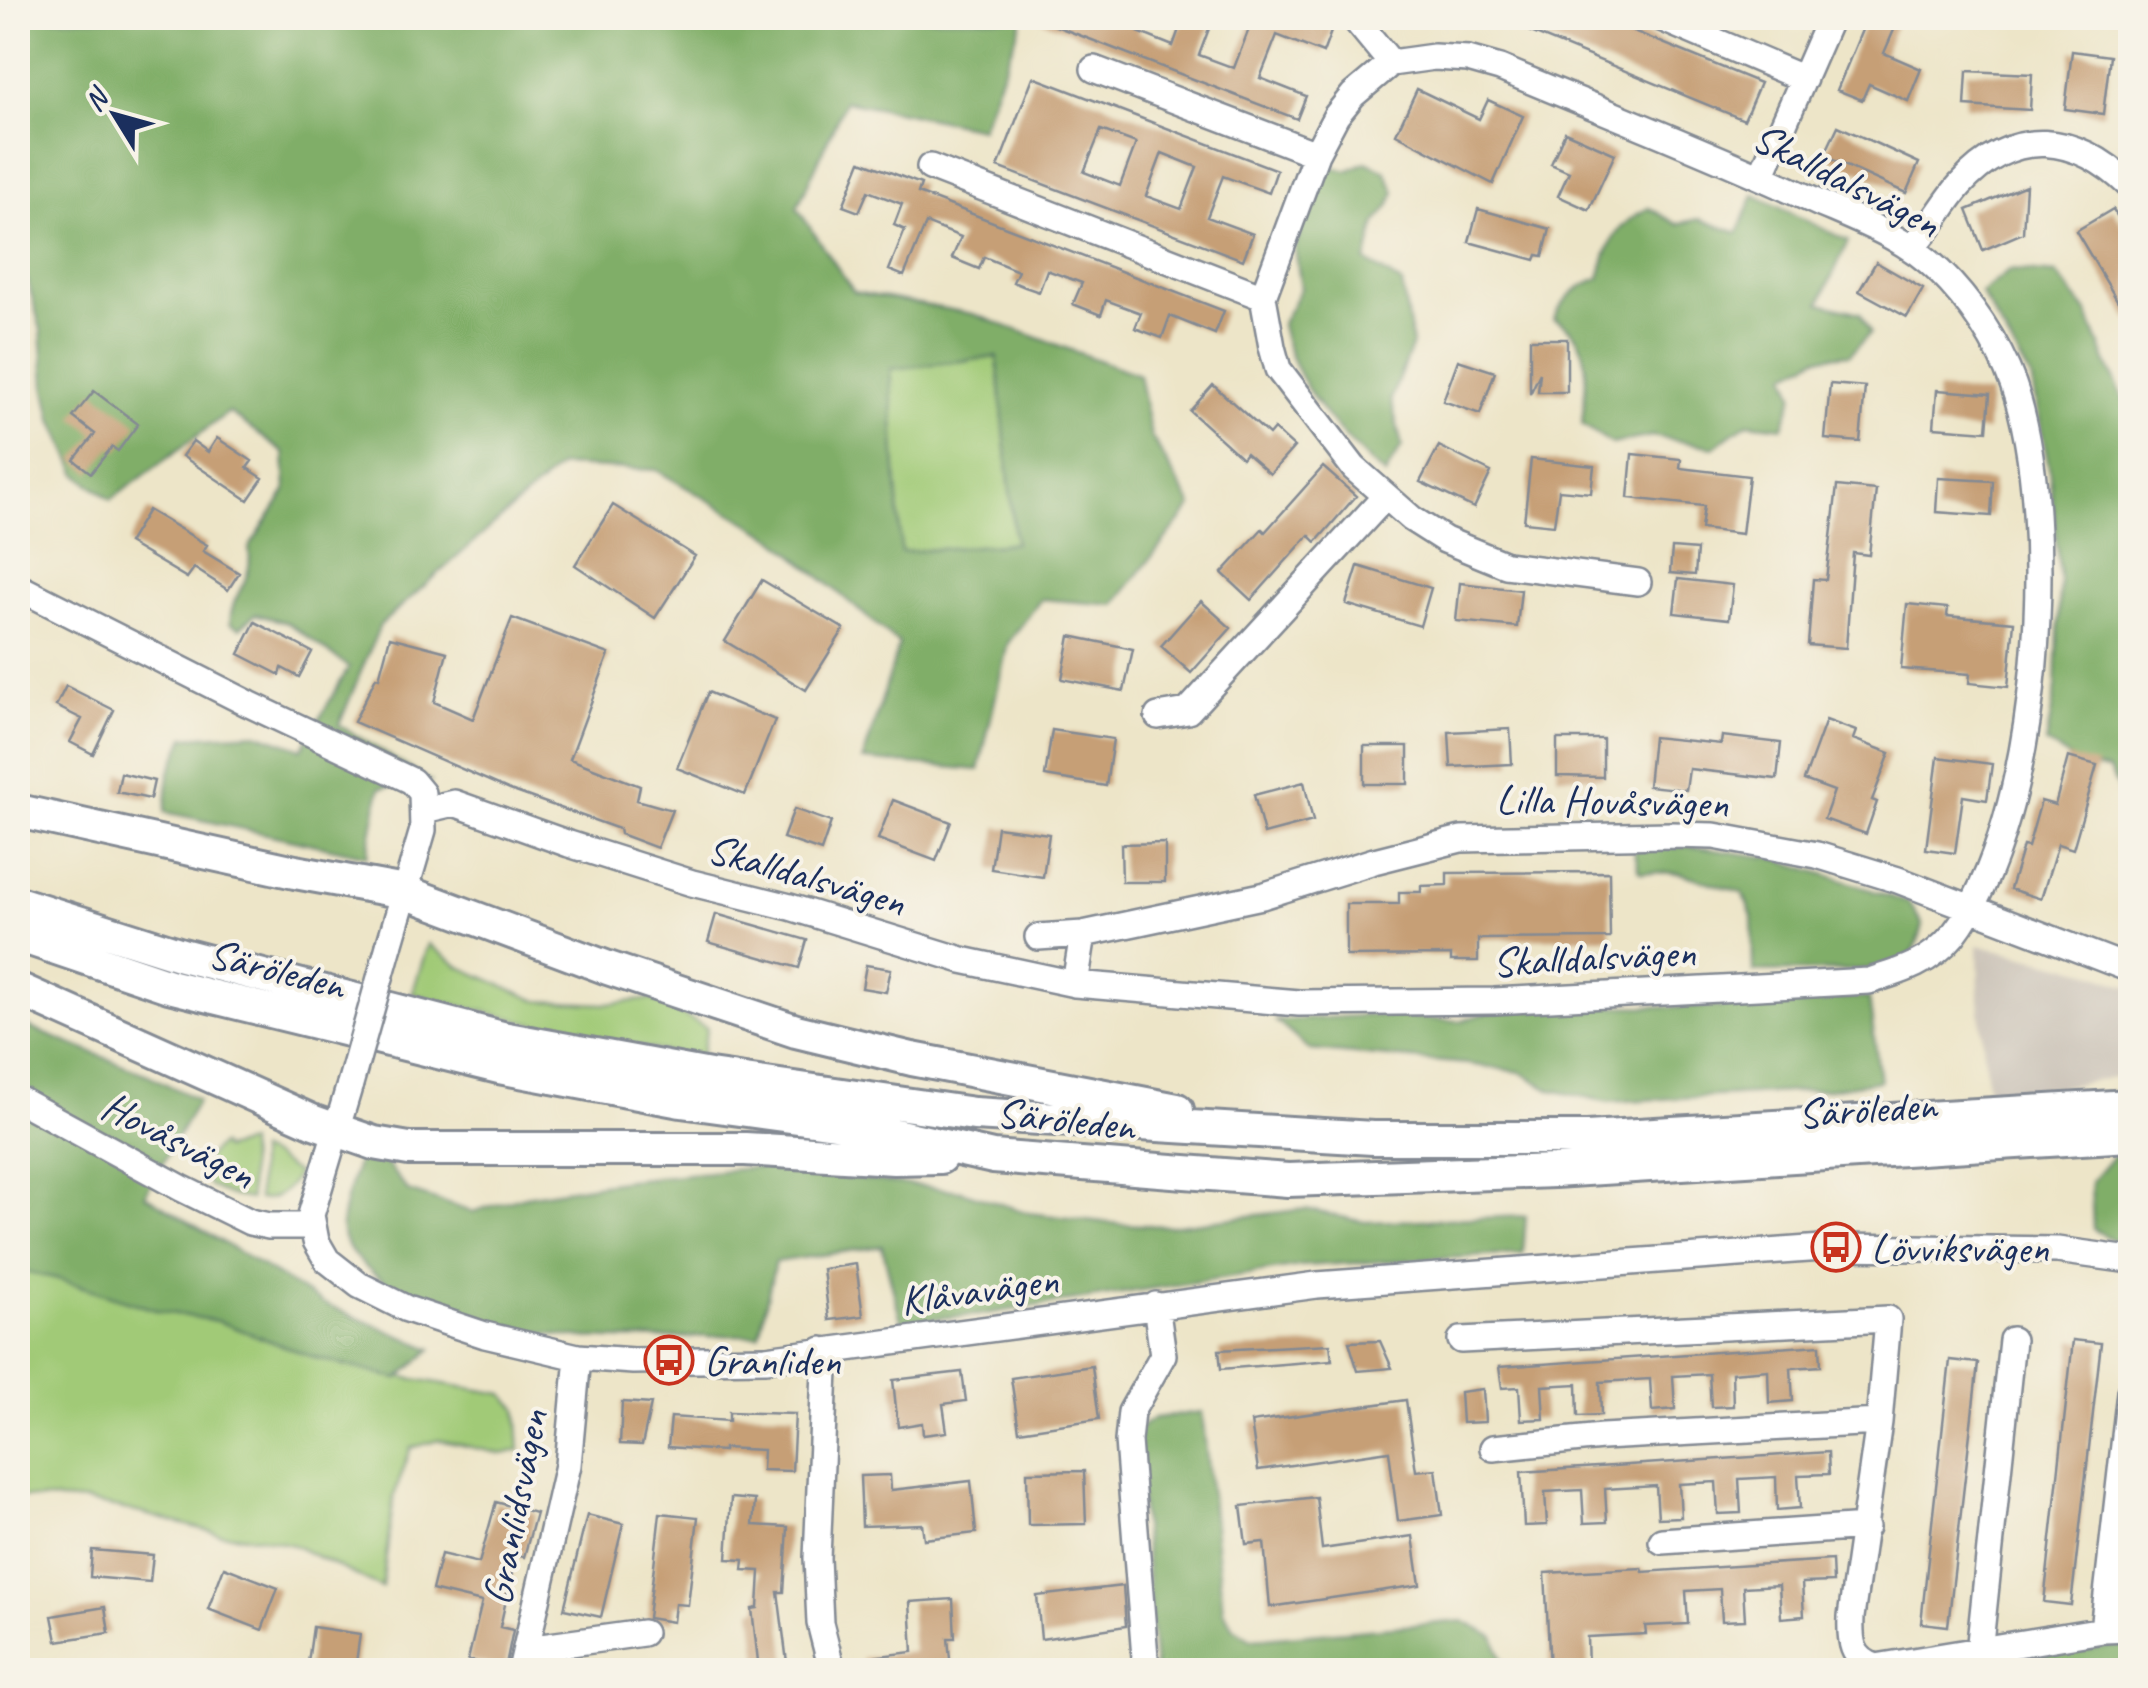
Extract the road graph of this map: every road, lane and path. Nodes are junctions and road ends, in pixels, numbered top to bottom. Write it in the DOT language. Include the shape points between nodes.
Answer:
graph roads {
  1 [pos="1354,18"];
  2 [pos="1661,18"];
  3 [pos="1830,18"];
  4 [pos="1391,63"];
  5 [pos="1094,70"];
  6 [pos="1804,79"];
  7 [pos="1316,154"];
  8 [pos="930,167"];
  9 [pos="1761,176"];
  10 [pos="2130,186"];
  11 [pos="1912,247"];
  12 [pos="1264,298"];
  13 [pos="1384,498"];
  14 [pos="1638,582"];
  15 [pos="18,587"];
  16 [pos="1158,716"];
  17 [pos="424,810"];
  18 [pos="18,811"];
  19 [pos="405,892"];
  20 [pos="18,904"];
  21 [pos="1971,908"];
  22 [pos="1083,934"];
  23 [pos="18,935"];
  24 [pos="1038,937"];
  25 [pos="2130,970"];
  26 [pos="1075,984"];
  27 [pos="18,990"];
  28 [pos="18,1099"];
  29 [pos="2130,1106"];
  30 [pos="335,1130"];
  31 [pos="1224,1130"];
  32 [pos="2130,1135"];
  33 [pos="993,1156"];
  34 [pos="311,1226"];
  35 [pos="2130,1260"];
  36 [pos="1156,1305"];
  37 [pos="1460,1340"];
  38 [pos="2012,1340"];
  39 [pos="822,1350"];
  40 [pos="578,1357"];
  41 [pos="2130,1392"];
  42 [pos="1879,1422"];
  43 [pos="1493,1448"];
  44 [pos="1866,1527"];
  45 [pos="1662,1541"];
  46 [pos="2130,1629"];
  47 [pos="2103,1630"];
  48 [pos="643,1633"];
  49 [pos="1979,1652"];
  50 [pos="524,1660"];
  51 [pos="832,1670"];
  52 [pos="1146,1670"];
  1 -- 4 [label="street"];
  2 -- 6 [label="street"];
  3 -- 6 [label="street"];
  4 -- 7 [label="street" via="1353,95"];
  4 -- 9 [label="street, Skalldalsvägen" via="1468,58"];
  5 -- 7 [label="street"];
  6 -- 9 [label="street"];
  7 -- 12 [label="street"];
  8 -- 12 [label="street"];
  9 -- 11 [label="street, Skalldalsvägen"];
  10 -- 11 [label="street" via="2098,157 2062,144 2020,145 1964,180"];
  11 -- 21 [label="street, Skalldalsvägen" via="1984,326 2012,382 2031,466 2038,583 2032,687 2018,772 1993,862"];
  12 -- 13 [label="street" via="1278,369"];
  13 -- 14 [label="street" via="1445,540 1506,565"];
  13 -- 16 [label="street" via="1188,711"];
  15 -- 17 [label="street" via="393,770 422,793"];
  17 -- 19 [label="street"];
  17 -- 26 [label="street, Skalldalsvägen" via="454,803 692,883 962,960"];
  18 -- 19 [label="main road"];
  19 -- 30 [label="street, bridge"];
  19 -- 31 [label="main road" via="796,1031 1182,1111"];
  20 -- 31 [label="main road, Säröleden" via="198,960 502,1038 974,1114"];
  21 -- 22 [label="street, Lilla Hovåsvägen" via="1817,855 1714,836 1508,836 1445,842 1262,896"];
  21 -- 25 [label="street, Lilla Hovåsvägen"];
  21 -- 26 [label="street, Skalldalsvägen" via="1951,938 1916,968 1869,981 1494,1001 1299,1003"];
  22 -- 24 [label="street, Lilla Hovåsvägen"];
  22 -- 26 [label="street"];
  23 -- 33 [label="main road, Säröleden" via="170,986 500,1066 842,1123"];
  27 -- 30 [label="main road"];
  28 -- 34 [label="street, Hovåsvägen" via="250,1222"];
  29 -- 31 [label="main road, Säröleden" via="1587,1138"];
  30 -- 33 [label="main road" via="410,1149"];
  30 -- 34 [label="street"];
  32 -- 33 [label="main road, Säröleden" via="1554,1171 1288,1180"];
  34 -- 40 [label="street, Klåvavägen" via="334,1267 379,1296 485,1335"];
  35 -- 36 [label="street, Klåvavägen" via="2057,1250 1836,1247 1318,1285"];
  36 -- 39 [label="street, Klåvavägen"];
  36 -- 52 [label="street" via="1163,1354 1131,1412 1128,1442"];
  37 -- 42 [label="street" via="1888,1318"];
  38 -- 49 [label="street"];
  39 -- 40 [label="street, Klåvavägen" via="766,1358"];
  39 -- 51 [label="street" via="817,1558 820,1623"];
  40 -- 50 [label="street, Granlidsvägen" via="568,1465"];
  41 -- 47 [label="street"];
  42 -- 43 [label="street"];
  42 -- 44 [label="street"];
  44 -- 45 [label="street"];
  44 -- 49 [label="street" via="1850,1640 1864,1663 1876,1667"];
  46 -- 47 [label="street"];
  47 -- 49 [label="street"];
  48 -- 50 [label="street"];
}
